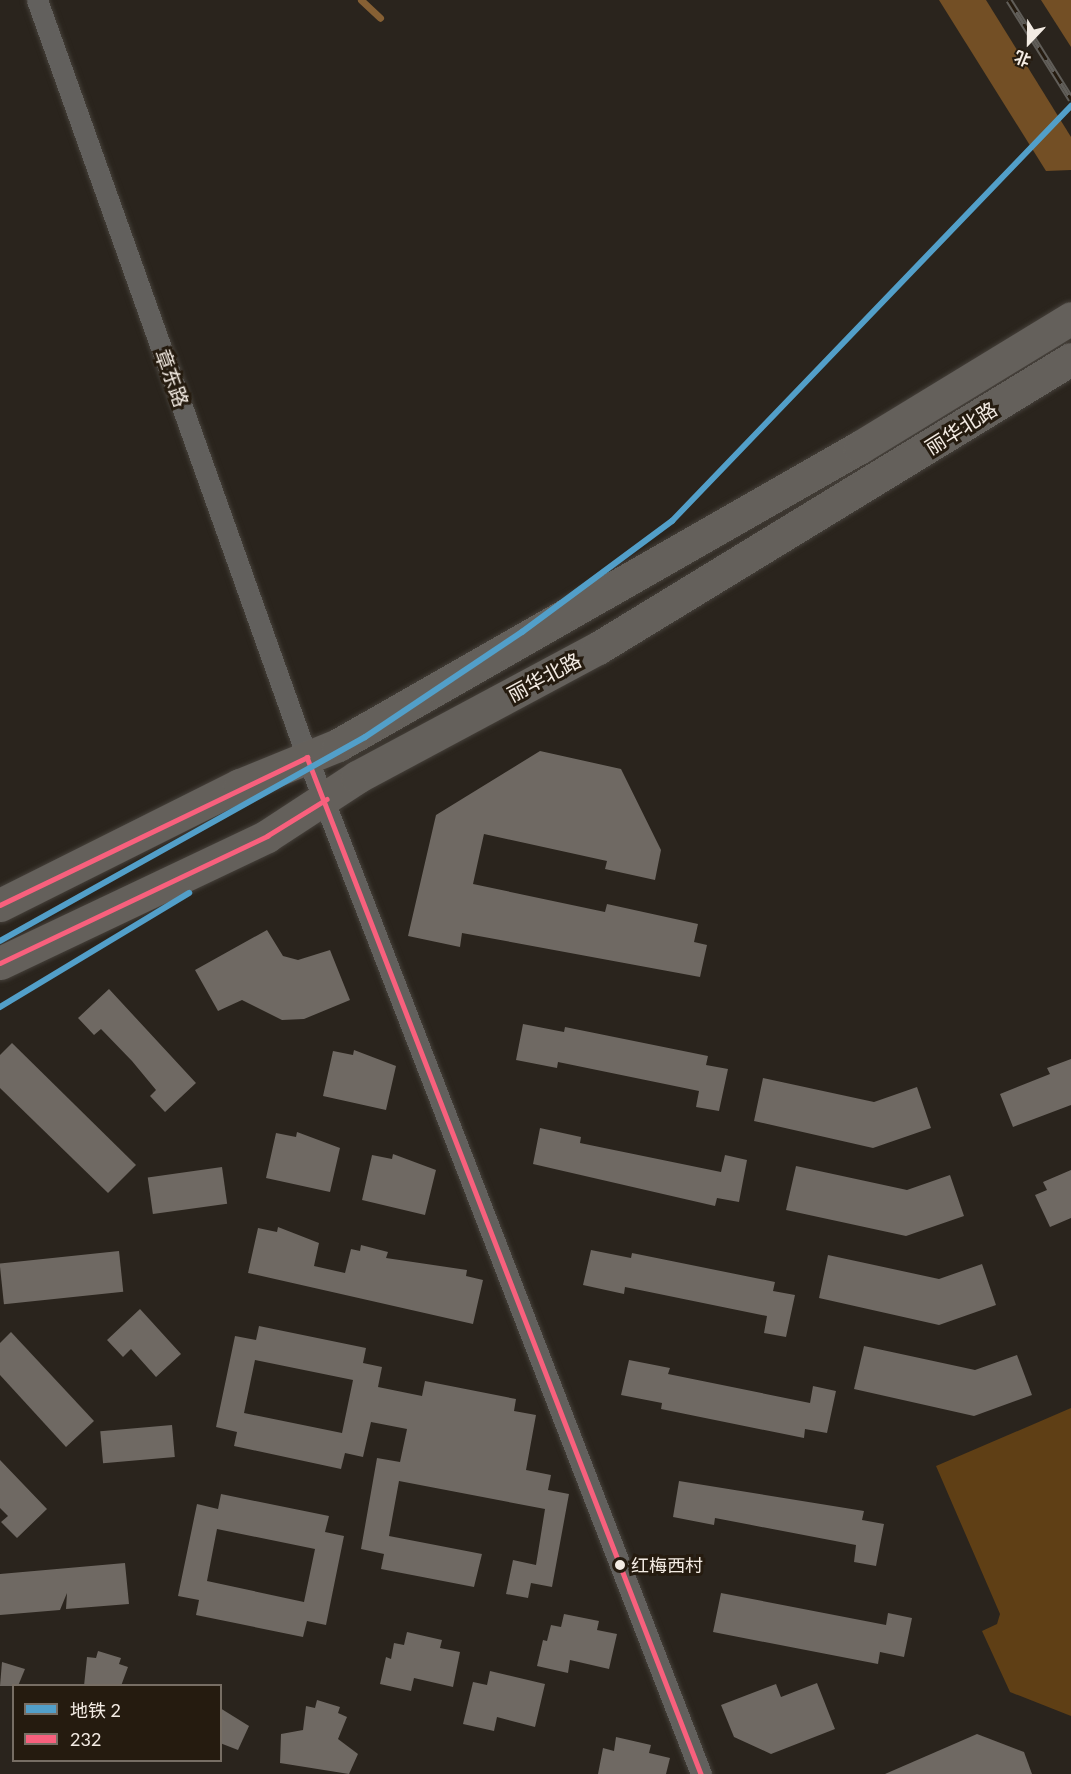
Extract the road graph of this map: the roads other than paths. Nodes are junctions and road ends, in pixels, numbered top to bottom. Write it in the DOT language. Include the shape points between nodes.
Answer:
graph roads {
  1 [pos="37,0"];
  2 [pos="1071,318"];
  3 [pos="1071,359"];
  4 [pos="308,757"];
  5 [pos="327,799"];
  6 [pos="0,905"];
  7 [pos="0,963"];
  8 [pos="702,1774"];
  1 -- 4 [label="street, 章东路"];
  2 -- 4 [label="main road, 丽华北路" via="575,612"];
  3 -- 5 [label="main road, 丽华北路" via="598,648 357,777"];
  4 -- 5 [label="street, 章东路"];
  4 -- 6 [label="main road, 丽华北路"];
  5 -- 7 [label="main road, 丽华北路" via="267,836"];
  5 -- 8 [label="street, 章东路"];
}
